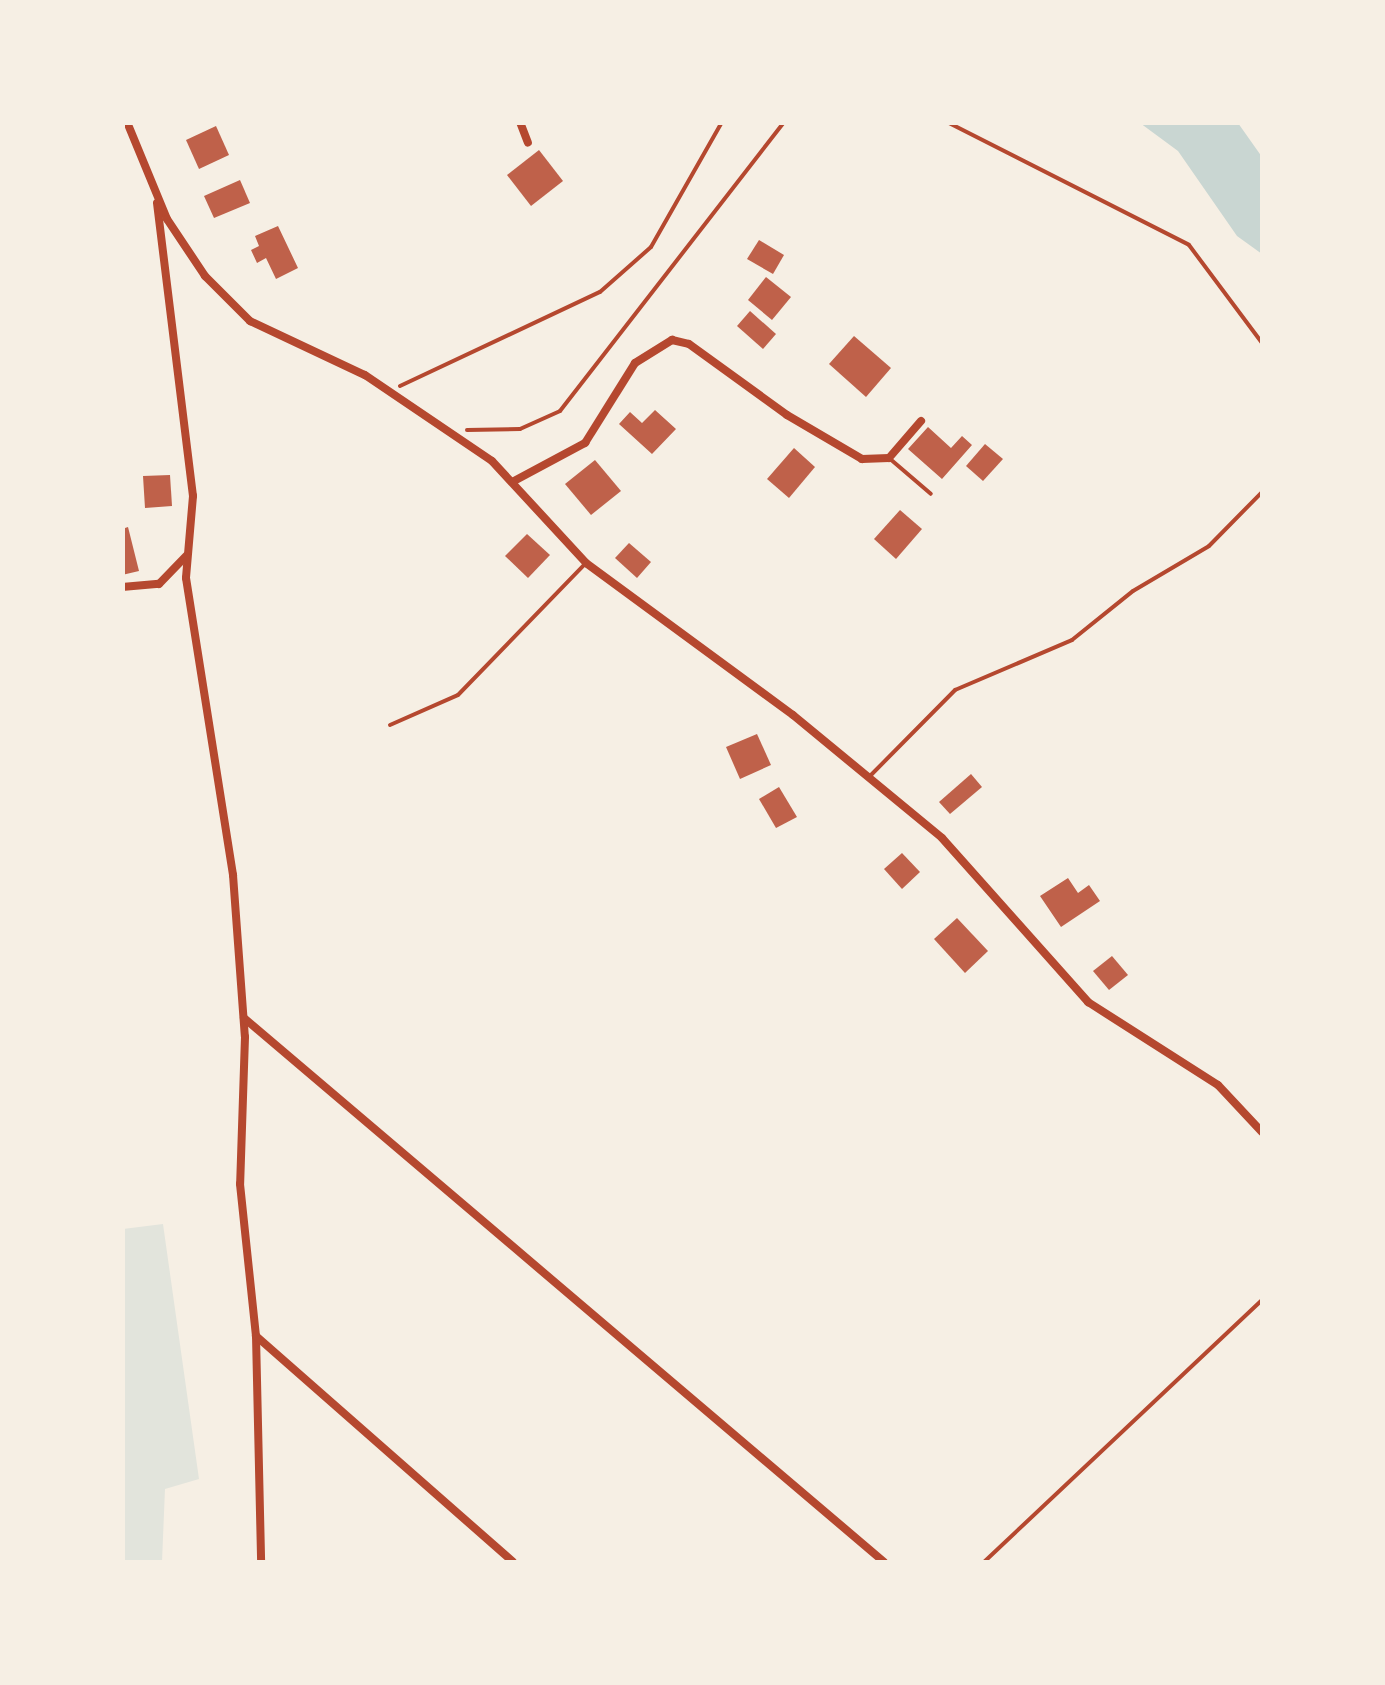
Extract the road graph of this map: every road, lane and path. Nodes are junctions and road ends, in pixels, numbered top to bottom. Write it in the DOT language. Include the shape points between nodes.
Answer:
graph roads {
  1 [pos="127,122"];
  2 [pos="520,122"];
  3 [pos="722,122"];
  4 [pos="784,122"];
  5 [pos="948,122"];
  6 [pos="528,143"];
  7 [pos="155,189"];
  8 [pos="1262,343"];
  9 [pos="392,391"];
  10 [pos="921,422"];
  11 [pos="452,430"];
  12 [pos="890,458"];
  13 [pos="514,480"];
  14 [pos="1262,492"];
  15 [pos="930,494"];
  16 [pos="188,555"];
  17 [pos="586,563"];
  18 [pos="122,587"];
  19 [pos="390,725"];
  20 [pos="870,776"];
  21 [pos="244,1018"];
  22 [pos="1262,1132"];
  23 [pos="1262,1300"];
  24 [pos="256,1336"];
  25 [pos="261,1562"];
  26 [pos="513,1562"];
  27 [pos="884,1562"];
  28 [pos="984,1562"];
  1 -- 7 [label="street"];
  2 -- 6 [label="street"];
  3 -- 9 [label="path" via="651,247 600,292"];
  4 -- 11 [label="path" via="560,411 520,428"];
  5 -- 8 [label="path" via="1189,245"];
  7 -- 9 [label="street" via="205,276 250,321"];
  7 -- 16 [label="street" via="193,496"];
  9 -- 11 [label="street"];
  10 -- 12 [label="street"];
  11 -- 13 [label="street"];
  12 -- 13 [label="street" via="851,454 703,353 672,340 635,363 585,443"];
  12 -- 15 [label="lane"];
  13 -- 17 [label="street"];
  14 -- 20 [label="lane" via="1209,546 1132,591 1072,640 955,690"];
  16 -- 18 [label="street" via="158,584"];
  16 -- 21 [label="street" via="196,669 234,875"];
  17 -- 19 [label="lane" via="458,695"];
  17 -- 20 [label="street"];
  20 -- 22 [label="street" via="942,838 1088,1002 1218,1085"];
  21 -- 24 [label="street" via="240,1184"];
  21 -- 27 [label="street"];
  23 -- 28 [label="lane"];
  24 -- 25 [label="street"];
  24 -- 26 [label="street"];
}
